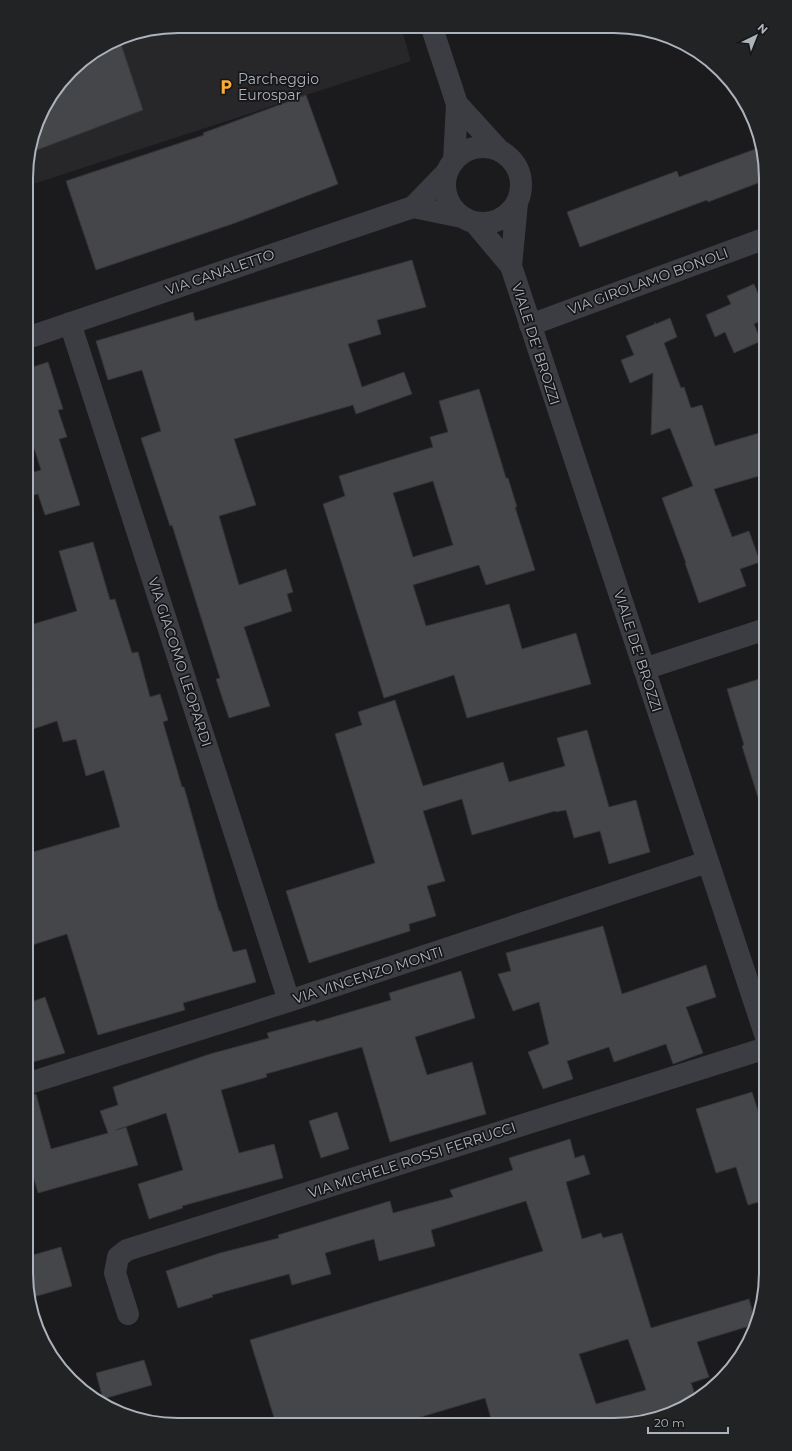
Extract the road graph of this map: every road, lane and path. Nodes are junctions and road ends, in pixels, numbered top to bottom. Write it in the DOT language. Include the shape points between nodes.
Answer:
graph roads {
  1 [pos="434,33"];
  2 [pos="457,104"];
  3 [pos="499,150"];
  4 [pos="451,166"];
  5 [pos="517,203"];
  6 [pos="413,207"];
  7 [pos="468,219"];
  8 [pos="759,241"];
  9 [pos="511,266"];
  10 [pos="70,323"];
  11 [pos="530,325"];
  12 [pos="33,336"];
  13 [pos="759,631"];
  14 [pos="644,669"];
  15 [pos="708,862"];
  16 [pos="289,1001"];
  17 [pos="759,1015"];
  18 [pos="759,1050"];
  19 [pos="33,1082"];
  20 [pos="128,1314"];
  1 -- 2 [label="street, VIALE DE' BROZZI"];
  2 -- 3 [label="street, VIALE DE' BROZZI"];
  2 -- 4 [label="street, VIALE DE' BROZZI"];
  3 -- 4 [label="street" via="475,147 463,152"];
  3 -- 5 [label="street, VIALE DE' BROZZI" via="517,167 521,178 521,191"];
  4 -- 6 [label="street, VIA CANALETTO"];
  4 -- 7 [label="street, VIALE DE' BROZZI" via="445,184 447,197 453,208"];
  5 -- 7 [label="street" via="510,213 487,223"];
  5 -- 9 [label="street, VIALE DE' BROZZI"];
  6 -- 7 [label="street, VIA CANALETTO"];
  6 -- 10 [label="street, VIA CANALETTO"];
  7 -- 9 [label="street, VIALE DE' BROZZI"];
  8 -- 11 [label="street, VIA GIROLAMO BONOLI"];
  9 -- 11 [label="street, VIALE DE' BROZZI"];
  10 -- 12 [label="street, VIA CANALETTO"];
  10 -- 16 [label="street, VIA GIACOMO LEOPARDI"];
  11 -- 14 [label="street, VIALE DE' BROZZI"];
  13 -- 14 [label="street"];
  14 -- 15 [label="street, VIALE DE' BROZZI"];
  15 -- 16 [label="street, VIA VINCENZO MONTI"];
  15 -- 17 [label="street, VIALE DE' BROZZI"];
  16 -- 19 [label="street, VIA VINCENZO MONTI"];
  18 -- 20 [label="street, VIA MICHELE ROSSI FERRUCCI" via="126,1250 115,1262 114,1273"];
}
